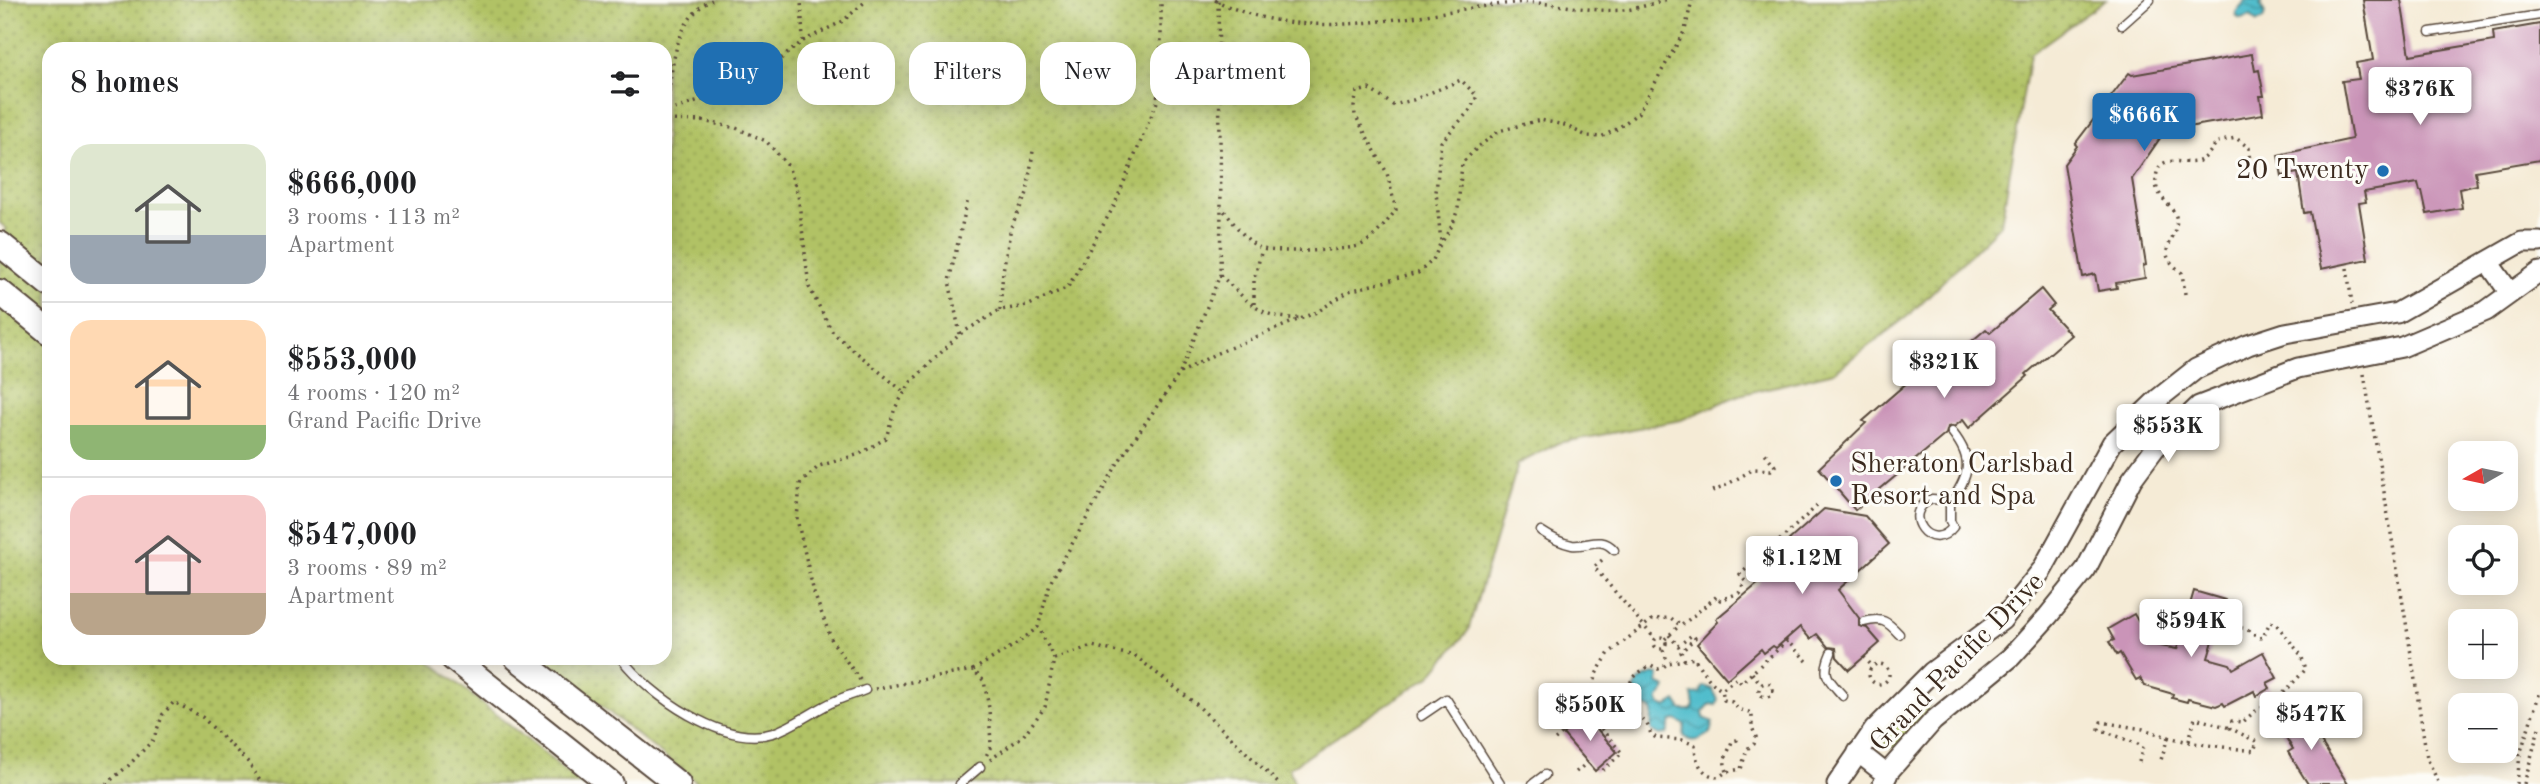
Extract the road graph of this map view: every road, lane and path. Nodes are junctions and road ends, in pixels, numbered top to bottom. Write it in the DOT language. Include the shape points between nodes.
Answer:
graph roads {
  1 [pos="712,0"];
  2 [pos="801,0"];
  3 [pos="807,0"];
  4 [pos="867,0"];
  5 [pos="1161,0"];
  6 [pos="1665,0"];
  7 [pos="1692,0"];
  8 [pos="2150,0"];
  9 [pos="1217,1"];
  10 [pos="803,11"];
  11 [pos="2540,15"];
  12 [pos="2122,24"];
  13 [pos="2430,32"];
  14 [pos="803,41"];
  15 [pos="672,82"];
  16 [pos="672,110"];
  17 [pos="672,120"];
  18 [pos="1033,151"];
  19 [pos="2252,178"];
  20 [pos="968,199"];
  21 [pos="1221,207"];
  22 [pos="1441,242"];
  23 [pos="2540,242"];
  24 [pos="0,244"];
  25 [pos="1262,249"];
  26 [pos="2488,262"];
  27 [pos="2540,272"];
  28 [pos="1220,275"];
  29 [pos="42,278"];
  30 [pos="0,292"];
  31 [pos="2510,293"];
  32 [pos="2185,294"];
  33 [pos="1254,304"];
  34 [pos="1000,310"];
  35 [pos="1304,317"];
  36 [pos="42,326"];
  37 [pos="960,334"];
  38 [pos="2361,355"];
  39 [pos="1180,373"];
  40 [pos="905,393"];
  41 [pos="1952,432"];
  42 [pos="1764,452"];
  43 [pos="1712,491"];
  44 [pos="1950,504"];
  45 [pos="1817,506"];
  46 [pos="1541,531"];
  47 [pos="1614,550"];
  48 [pos="1602,560"];
  49 [pos="1864,622"];
  50 [pos="1644,624"];
  51 [pos="1680,625"];
  52 [pos="1038,627"];
  53 [pos="1899,634"];
  54 [pos="1667,637"];
  55 [pos="2214,637"];
  56 [pos="1655,639"];
  57 [pos="1662,650"];
  58 [pos="1831,653"];
  59 [pos="1864,657"];
  60 [pos="1054,659"];
  61 [pos="1685,660"];
  62 [pos="1808,662"];
  63 [pos="1668,663"];
  64 [pos="462,665"];
  65 [pos="526,665"];
  66 [pos="626,665"];
  67 [pos="1872,666"];
  68 [pos="973,670"];
  69 [pos="1752,673"];
  70 [pos="1762,684"];
  71 [pos="865,690"];
  72 [pos="1722,690"];
  73 [pos="2540,692"];
  74 [pos="1843,696"];
  75 [pos="1638,715"];
  76 [pos="1421,716"];
  77 [pos="1592,719"];
  78 [pos="2540,724"];
  79 [pos="1601,728"];
  80 [pos="2230,728"];
  81 [pos="1737,736"];
  82 [pos="2168,737"];
  83 [pos="1555,740"];
  84 [pos="2189,742"];
  85 [pos="1858,752"];
  86 [pos="2161,760"];
  87 [pos="1588,762"];
  88 [pos="2139,762"];
  89 [pos="980,767"];
  90 [pos="1602,771"];
  91 [pos="1727,771"];
  92 [pos="1576,772"];
  93 [pos="1545,775"];
  94 [pos="1885,780"];
  95 [pos="106,784"];
  96 [pos="262,784"];
  97 [pos="611,784"];
  98 [pos="678,784"];
  99 [pos="960,784"];
  100 [pos="1279,784"];
  101 [pos="1500,784"];
  102 [pos="1533,784"];
  103 [pos="1837,784"];
  104 [pos="2439,784"];
  105 [pos="2517,784"];
  106 [pos="2524,784"];
  1 -- 15 [label="path" via="688,20 678,39"];
  2 -- 10 [label="path"];
  3 -- 10 [label="path"];
  4 -- 14 [label="path" via="843,21"];
  5 -- 34 [label="path" via="1157,102 1114,205 1068,287 1027,306"];
  6 -- 9 [label="path" via="1625,10 1516,2 1388,21 1313,24 1276,21"];
  7 -- 22 [label="path" via="1685,30 1638,113 1601,137 1540,120 1499,131 1462,163 1454,224"];
  8 -- 12 [label="lane"];
  9 -- 21 [label="path"];
  10 -- 14 [label="path"];
  11 -- 13 [label="lane"];
  14 -- 16 [label="path" via="754,80"];
  17 -- 40 [label="path" via="736,128 766,141 788,166 798,194 809,287 833,333"];
  18 -- 34 [label="path" via="1027,194 1011,227"];
  19 -- 32 [label="path" via="2249,148 2236,138 2217,142 2205,158 2161,164 2157,170 2159,196 2176,217 2167,257 2182,273"];
  20 -- 37 [label="path" via="949,281"];
  21 -- 25 [label="path"];
  21 -- 28 [label="path"];
  22 -- 25 [label="path" via="1436,192 1441,142 1477,96 1461,80 1394,105 1369,89 1357,92 1355,115 1387,173 1396,210 1379,232 1360,246"];
  22 -- 35 [label="path" via="1433,260 1418,273 1349,291"];
  23 -- 26 [label="street, Grand Pacific Drive" via="2522,242"];
  24 -- 29 [label="main road"];
  25 -- 33 [label="path"];
  26 -- 31 [label="street"];
  26 -- 85 [label="street, Grand Pacific Drive" via="2397,313 2285,333 2248,345 2196,369 2158,398 2112,443 2042,570 2002,620 1932,672"];
  27 -- 31 [label="street, Grand Pacific Drive"];
  28 -- 33 [label="path"];
  28 -- 39 [label="path"];
  30 -- 36 [label="main road"];
  31 -- 38 [label="street, Grand Pacific Drive" via="2486,311 2402,347"];
  33 -- 35 [label="path" via="1273,317"];
  34 -- 37 [label="path"];
  35 -- 39 [label="path"];
  37 -- 40 [label="path"];
  38 -- 94 [label="street, Grand Pacific Drive" via="2298,368 2199,406 2155,448 2133,479 2086,569 2048,616 2011,657 1933,721"];
  38 -- 104 [label="path" via="2427,758"];
  39 -- 52 [label="path" via="1119,461 1056,572"];
  40 -- 71 [label="path" via="886,438 860,454 819,466 800,484 797,519 814,593 832,640"];
  41 -- 44 [label="lane" via="1968,457 1968,470"];
  42 -- 43 [label="path" via="1775,466 1771,470 1754,469"];
  44 -- 44 [label="lane" via="1939,499 1927,501 1919,511 1921,529 1931,536 1949,532 1953,527"];
  45 -- 51 [label="path" via="1780,540 1780,554 1761,557 1740,574 1745,581 1739,593 1720,600 1717,596"];
  46 -- 47 [label="lane" via="1573,545 1598,541"];
  48 -- 50 [label="path" via="1594,567"];
  49 -- 53 [label="lane" via="1888,621"];
  50 -- 51 [label="path" via="1662,617"];
  50 -- 56 [label="path"];
  50 -- 83 [label="path" via="1602,663 1593,684 1591,710"];
  51 -- 54 [label="path"];
  52 -- 60 [label="path"];
  52 -- 68 [label="path"];
  54 -- 56 [label="path"];
  54 -- 57 [label="path"];
  54 -- 61 [label="path" via="1678,646 1692,635 1695,638 1681,652"];
  55 -- 80 [label="path" via="2241,626 2259,638 2270,622 2276,624 2301,654 2306,669 2279,698 2243,722 2232,721"];
  56 -- 57 [label="path" via="1655,647"];
  57 -- 63 [label="path"];
  58 -- 74 [label="lane" via="1825,667 1828,679"];
  59 -- 67 [label="path"];
  60 -- 89 [label="path" via="1045,707 1023,736"];
  60 -- 100 [label="path" via="1092,646 1135,656 1196,704"];
  61 -- 63 [label="path"];
  61 -- 72 [label="path" via="1695,658"];
  62 -- 69 [label="path" via="1787,642"];
  63 -- 75 [label="path" via="1658,669 1651,665 1630,684 1628,699"];
  64 -- 97 [label="main road"];
  65 -- 98 [label="main road"];
  66 -- 71 [label="lane" via="673,703 715,729 748,735 772,733"];
  67 -- 67 [label="path" via="1870,679 1876,684 1886,681 1887,666"];
  68 -- 71 [label="path"];
  68 -- 89 [label="path" via="984,681 989,708 991,746"];
  69 -- 70 [label="path"];
  69 -- 72 [label="path"];
  70 -- 70 [label="path" via="1770,684 1772,694 1762,695"];
  72 -- 91 [label="path" via="1724,700 1752,713 1756,737 1741,769"];
  73 -- 105 [label="path" via="2520,754"];
  75 -- 79 [label="path" via="1628,722 1612,719"];
  75 -- 91 [label="path" via="1656,738 1695,744 1698,763 1709,775 1719,777"];
  76 -- 101 [label="lane" via="1446,699"];
  77 -- 79 [label="path"];
  78 -- 106 [label="path"];
  79 -- 90 [label="path" via="1622,753"];
  80 -- 84 [label="path" via="2195,718"];
  80 -- 84 [label="path" via="2257,742 2254,751"];
  81 -- 91 [label="path" via="1724,761"];
  82 -- 84 [label="path"];
  82 -- 86 [label="path"];
  82 -- 88 [label="path" via="2101,722 2099,729 2143,746"];
  85 -- 94 [label="street"];
  85 -- 103 [label="street, Grand Pacific Drive"];
  87 -- 92 [label="path"];
  89 -- 99 [label="lane"];
  93 -- 102 [label="lane"];
  95 -- 96 [label="path" via="153,740 163,714 174,702 202,717 249,763"];
}
